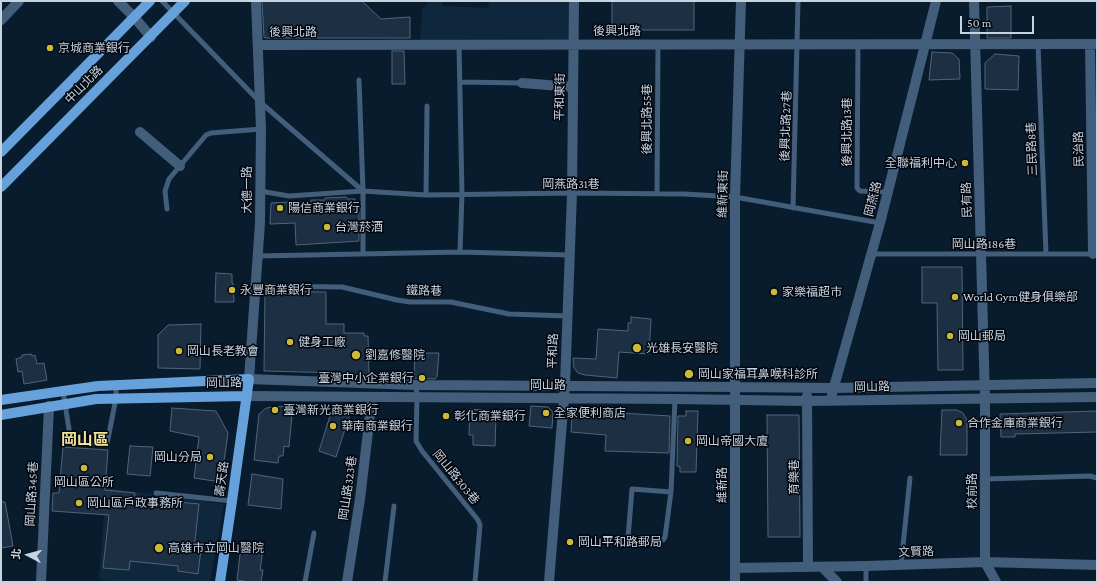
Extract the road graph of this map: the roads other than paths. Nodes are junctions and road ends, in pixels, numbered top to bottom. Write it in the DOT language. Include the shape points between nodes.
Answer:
graph roads {
  1 [pos="19,1"];
  2 [pos="118,1"];
  3 [pos="150,1"];
  4 [pos="162,1"];
  5 [pos="185,1"];
  6 [pos="256,1"];
  7 [pos="574,1"];
  8 [pos="741,1"];
  9 [pos="798,1"];
  10 [pos="936,1"];
  11 [pos="974,1"];
  12 [pos="173,12"];
  13 [pos="134,16"];
  14 [pos="1,20"];
  15 [pos="150,37"];
  16 [pos="573,44"];
  17 [pos="658,44"];
  18 [pos="740,44"];
  19 [pos="858,44"];
  20 [pos="926,44"];
  21 [pos="975,44"];
  22 [pos="1038,44"];
  23 [pos="1093,44"];
  24 [pos="258,45"];
  25 [pos="459,45"];
  26 [pos="798,45"];
  27 [pos="359,80"];
  28 [pos="460,82"];
  29 [pos="522,83"];
  30 [pos="573,87"];
  31 [pos="260,102"];
  32 [pos="427,106"];
  33 [pos="261,129"];
  34 [pos="140,132"];
  35 [pos="1,152"];
  36 [pos="1094,160"];
  37 [pos="180,166"];
  38 [pos="1,187"];
  39 [pos="260,191"];
  40 [pos="363,191"];
  41 [pos="888,192"];
  42 [pos="572,193"];
  43 [pos="426,194"];
  44 [pos="462,194"];
  45 [pos="657,194"];
  46 [pos="735,197"];
  47 [pos="793,208"];
  48 [pos="167,209"];
  49 [pos="880,223"];
  50 [pos="460,252"];
  51 [pos="363,254"];
  52 [pos="872,254"];
  53 [pos="982,254"];
  54 [pos="1046,254"];
  55 [pos="1095,254"];
  56 [pos="570,255"];
  57 [pos="258,256"];
  58 [pos="256,286"];
  59 [pos="568,316"];
  60 [pos="249,379"];
  61 [pos="1097,383"];
  62 [pos="116,385"];
  63 [pos="416,385"];
  64 [pos="565,385"];
  65 [pos="984,385"];
  66 [pos="735,388"];
  67 [pos="806,388"];
  68 [pos="834,388"];
  69 [pos="63,391"];
  70 [pos="247,396"];
  71 [pos="1097,397"];
  72 [pos="116,398"];
  73 [pos="372,398"];
  74 [pos="417,398"];
  75 [pos="564,398"];
  76 [pos="985,398"];
  77 [pos="675,399"];
  78 [pos="1,400"];
  79 [pos="735,401"];
  80 [pos="807,401"];
  81 [pos="830,401"];
  82 [pos="65,404"];
  83 [pos="49,406"];
  84 [pos="1,415"];
  85 [pos="910,478"];
  86 [pos="1097,478"];
  87 [pos="985,479"];
  88 [pos="671,492"];
  89 [pos="156,493"];
  90 [pos="232,501"];
  91 [pos="394,506"];
  92 [pos="314,533"];
  93 [pos="985,562"];
  94 [pos="901,565"];
  95 [pos="1097,565"];
  96 [pos="866,566"];
  97 [pos="808,567"];
  98 [pos="822,567"];
  99 [pos="735,568"];
  100 [pos="40,582"];
  101 [pos="220,582"];
  102 [pos="305,582"];
  103 [pos="347,582"];
  104 [pos="385,582"];
  105 [pos="475,582"];
  106 [pos="549,582"];
  107 [pos="735,582"];
  108 [pos="837,582"];
  109 [pos="866,582"];
  110 [pos="996,582"];
  1 -- 14 [label="street"];
  2 -- 13 [label="street"];
  3 -- 13 [label="main road, 中山北路"];
  4 -- 12 [label="lane"];
  5 -- 12 [label="main road, 中山北路"];
  6 -- 24 [label="street, 大德一路"];
  7 -- 16 [label="street, 平和東街"];
  8 -- 18 [label="street, 維新東街"];
  9 -- 26 [label="lane, 後興北路27巷"];
  10 -- 20 [label="street, 岡燕路"];
  11 -- 21 [label="street, 民有路"];
  12 -- 15 [label="main road, 中山北路"];
  12 -- 31 [label="lane"];
  13 -- 15 [label="street"];
  13 -- 35 [label="main road, 中山北路"];
  15 -- 38 [label="main road, 中山北路"];
  16 -- 17 [label="street, 後興北路"];
  16 -- 25 [label="street, 後興北路"];
  16 -- 30 [label="street, 平和東街"];
  17 -- 18 [label="street, 後興北路"];
  17 -- 45 [label="lane, 後興北路55巷"];
  18 -- 26 [label="street, 後興北路"];
  18 -- 46 [label="street, 維新東街"];
  19 -- 20 [label="street, 後興北路"];
  19 -- 26 [label="street, 後興北路"];
  19 -- 41 [label="lane, 後興北路13巷" via="857,188 860,191"];
  20 -- 21 [label="street, 後興北路"];
  20 -- 41 [label="street, 岡燕路"];
  21 -- 22 [label="street, 後興北路"];
  21 -- 53 [label="street, 民有路"];
  22 -- 23 [label="street, 後興北路"];
  22 -- 54 [label="lane, 三民路8巷"];
  23 -- 36 [label="street, 民治路"];
  24 -- 25 [label="street, 後興北路"];
  24 -- 31 [label="street, 大德一路"];
  25 -- 28 [label="lane"];
  26 -- 47 [label="lane, 後興北路27巷"];
  27 -- 40 [label="lane"];
  28 -- 29 [label="lane"];
  28 -- 44 [label="lane"];
  29 -- 30 [label="street"];
  30 -- 42 [label="street, 平和東街"];
  31 -- 33 [label="street, 大德一路"];
  31 -- 40 [label="lane"];
  32 -- 43 [label="lane"];
  33 -- 37 [label="lane" via="206,135"];
  33 -- 39 [label="street, 大德一路"];
  34 -- 37 [label="street"];
  36 -- 55 [label="street, 民治路"];
  37 -- 48 [label="lane" via="168,179"];
  39 -- 40 [label="lane, 岡燕路31巷" via="289,196"];
  39 -- 57 [label="street, 大德一路"];
  40 -- 43 [label="lane, 岡燕路31巷"];
  40 -- 51 [label="lane"];
  41 -- 49 [label="street, 岡燕路"];
  42 -- 44 [label="lane, 岡燕路31巷"];
  42 -- 45 [label="lane, 岡燕路31巷"];
  42 -- 56 [label="street, 平和路"];
  43 -- 44 [label="lane, 岡燕路31巷"];
  44 -- 50 [label="lane"];
  45 -- 46 [label="lane, 岡燕路31巷"];
  46 -- 47 [label="lane, 岡燕路31巷"];
  46 -- 66 [label="street, 維新東街"];
  47 -- 49 [label="lane, 岡燕路31巷"];
  49 -- 52 [label="street, 岡燕路"];
  50 -- 51 [label="lane"];
  50 -- 56 [label="lane"];
  51 -- 57 [label="lane"];
  52 -- 53 [label="lane, 岡山路186巷"];
  52 -- 68 [label="street, 岡燕路"];
  53 -- 54 [label="lane, 岡山路186巷"];
  53 -- 65 [label="street, 民有路"];
  54 -- 55 [label="lane, 岡山路186巷"];
  56 -- 59 [label="street, 平和路"];
  57 -- 58 [label="street, 大德一路"];
  58 -- 59 [label="lane, 鐵路巷" via="342,287 410,302 451,302 509,314"];
  58 -- 60 [label="street, 大德一路"];
  59 -- 64 [label="street, 平和路"];
  60 -- 62 [label="main road, 岡山路"];
  60 -- 63 [label="street, 岡山路"];
  60 -- 70 [label="main road, 壽天路"];
  61 -- 65 [label="street, 岡山路"];
  62 -- 69 [label="main road, 岡山路"];
  62 -- 72 [label="lane"];
  63 -- 64 [label="street, 岡山路"];
  63 -- 74 [label="lane, 岡山路303巷"];
  64 -- 66 [label="street, 岡山路"];
  64 -- 75 [label="street, 平和路"];
  65 -- 68 [label="street, 岡山路"];
  65 -- 76 [label="street, 民有路"];
  66 -- 67 [label="street, 岡山路"];
  66 -- 79 [label="street, 維新路"];
  67 -- 68 [label="street, 岡山路"];
  67 -- 80 [label="street, 育樂巷"];
  68 -- 81 [label="street, 岡燕路"];
  69 -- 78 [label="main road, 岡山路"];
  69 -- 82 [label="lane"];
  70 -- 72 [label="main road, 岡山路"];
  70 -- 73 [label="street, 岡山路"];
  70 -- 90 [label="main road, 壽天路"];
  71 -- 76 [label="street, 岡山路"];
  72 -- 82 [label="main road, 岡山路"];
  72 -- 82 [label="lane" via="107,444 71,442"];
  73 -- 74 [label="street, 岡山路"];
  73 -- 103 [label="street, 岡山路323巷"];
  74 -- 75 [label="street, 岡山路"];
  74 -- 105 [label="lane, 岡山路303巷" via="416,441 480,525"];
  75 -- 77 [label="street, 岡山路"];
  75 -- 106 [label="street, 平和路"];
  76 -- 81 [label="street, 岡山路"];
  76 -- 87 [label="street, 校前路"];
  77 -- 79 [label="street, 岡山路"];
  77 -- 88 [label="lane"];
  79 -- 80 [label="street, 岡山路"];
  79 -- 99 [label="street, 維新路"];
  80 -- 81 [label="street, 岡山路"];
  80 -- 97 [label="street, 育樂巷"];
  82 -- 83 [label="main road, 岡山路"];
  83 -- 84 [label="main road, 岡山路"];
  83 -- 100 [label="street, 岡山路345巷"];
  85 -- 94 [label="lane"];
  86 -- 87 [label="lane" via="1090,476"];
  87 -- 93 [label="street, 校前路"];
  88 -- 88 [label="lane" via="663,540 628,538 632,489"];
  89 -- 90 [label="lane"];
  90 -- 101 [label="main road, 壽天路"];
  91 -- 104 [label="lane"];
  92 -- 102 [label="lane"];
  93 -- 94 [label="street, 文賢路"];
  93 -- 95 [label="street, 文賢路"];
  93 -- 110 [label="street, 校前路"];
  94 -- 96 [label="street, 文賢路"];
  96 -- 98 [label="street, 文賢路"];
  96 -- 109 [label="lane"];
  97 -- 98 [label="street, 文賢路"];
  97 -- 99 [label="street, 文賢路"];
  98 -- 108 [label="street"];
  99 -- 107 [label="street, 維新路"];
}
